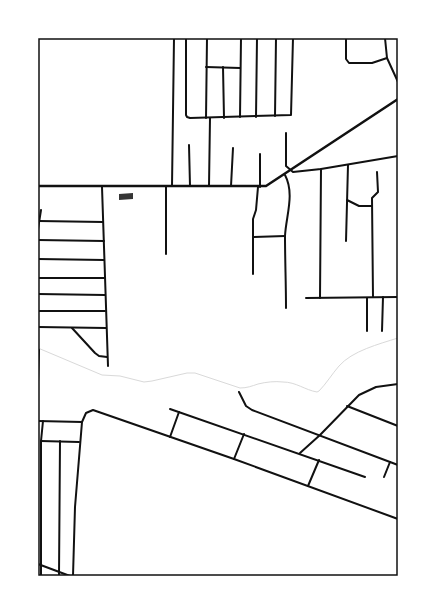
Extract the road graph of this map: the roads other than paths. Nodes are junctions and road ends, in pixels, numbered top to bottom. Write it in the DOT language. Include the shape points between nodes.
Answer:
graph roads {
  1 [pos="174,38"];
  2 [pos="186,38"];
  3 [pos="207,38"];
  4 [pos="241,38"];
  5 [pos="257,38"];
  6 [pos="276,38"];
  7 [pos="293,38"];
  8 [pos="346,38"];
  9 [pos="385,38"];
  10 [pos="387,58"];
  11 [pos="206,67"];
  12 [pos="223,67"];
  13 [pos="240,68"];
  14 [pos="398,82"];
  15 [pos="398,99"];
  16 [pos="275,116"];
  17 [pos="240,117"];
  18 [pos="256,117"];
  19 [pos="206,118"];
  20 [pos="210,118"];
  21 [pos="224,118"];
  22 [pos="286,133"];
  23 [pos="189,145"];
  24 [pos="233,148"];
  25 [pos="260,154"];
  26 [pos="398,156"];
  27 [pos="348,164"];
  28 [pos="321,169"];
  29 [pos="290,171"];
  30 [pos="377,172"];
  31 [pos="285,175"];
  32 [pos="38,186"];
  33 [pos="166,186"];
  34 [pos="172,186"];
  35 [pos="190,186"];
  36 [pos="209,186"];
  37 [pos="231,186"];
  38 [pos="102,187"];
  39 [pos="259,187"];
  40 [pos="347,200"];
  41 [pos="372,206"];
  42 [pos="40,210"];
  43 [pos="39,221"];
  44 [pos="103,222"];
  45 [pos="38,229"];
  46 [pos="285,236"];
  47 [pos="253,237"];
  48 [pos="38,240"];
  49 [pos="104,241"];
  50 [pos="346,241"];
  51 [pos="166,254"];
  52 [pos="38,259"];
  53 [pos="104,260"];
  54 [pos="253,274"];
  55 [pos="38,278"];
  56 [pos="104,278"];
  57 [pos="38,294"];
  58 [pos="105,295"];
  59 [pos="367,297"];
  60 [pos="373,297"];
  61 [pos="383,297"];
  62 [pos="398,297"];
  63 [pos="306,298"];
  64 [pos="320,298"];
  65 [pos="286,308"];
  66 [pos="38,311"];
  67 [pos="105,312"];
  68 [pos="38,327"];
  69 [pos="72,328"];
  70 [pos="106,328"];
  71 [pos="367,331"];
  72 [pos="382,331"];
  73 [pos="39,350"];
  74 [pos="107,357"];
  75 [pos="108,366"];
  76 [pos="38,382"];
  77 [pos="398,384"];
  78 [pos="239,392"];
  79 [pos="347,406"];
  80 [pos="170,408"];
  81 [pos="179,412"];
  82 [pos="38,421"];
  83 [pos="42,421"];
  84 [pos="82,422"];
  85 [pos="398,426"];
  86 [pos="244,434"];
  87 [pos="320,435"];
  88 [pos="170,437"];
  89 [pos="40,441"];
  90 [pos="60,441"];
  91 [pos="79,442"];
  92 [pos="300,453"];
  93 [pos="234,459"];
  94 [pos="319,460"];
  95 [pos="390,462"];
  96 [pos="398,465"];
  97 [pos="365,477"];
  98 [pos="384,477"];
  99 [pos="308,486"];
  100 [pos="398,519"];
  101 [pos="40,564"];
  102 [pos="59,572"];
  103 [pos="41,576"];
  104 [pos="59,576"];
  105 [pos="70,576"];
  106 [pos="73,576"];
  1 -- 34 [label="street"];
  2 -- 19 [label="street" via="186,115 188,118"];
  3 -- 11 [label="street"];
  4 -- 13 [label="street"];
  5 -- 18 [label="street"];
  6 -- 16 [label="street"];
  7 -- 16 [label="street" via="292,114"];
  8 -- 10 [label="street" via="346,59 349,63 372,64"];
  9 -- 10 [label="street"];
  10 -- 14 [label="street"];
  11 -- 12 [label="street"];
  11 -- 19 [label="street"];
  12 -- 13 [label="street"];
  12 -- 21 [label="street"];
  13 -- 17 [label="street"];
  15 -- 29 [label="main road"];
  16 -- 18 [label="street"];
  17 -- 18 [label="street"];
  17 -- 21 [label="street"];
  19 -- 20 [label="street"];
  20 -- 21 [label="street"];
  20 -- 36 [label="street"];
  22 -- 29 [label="street" via="286,164"];
  23 -- 35 [label="street"];
  24 -- 37 [label="street"];
  25 -- 39 [label="street"];
  26 -- 27 [label="street"];
  27 -- 28 [label="street"];
  27 -- 40 [label="street"];
  28 -- 29 [label="street"];
  28 -- 64 [label="street"];
  29 -- 31 [label="main road"];
  30 -- 41 [label="street" via="378,192 372,198"];
  31 -- 39 [label="main road" via="269,185"];
  31 -- 46 [label="street" via="290,198"];
  32 -- 38 [label="main road"];
  33 -- 34 [label="main road"];
  33 -- 38 [label="main road"];
  33 -- 51 [label="street"];
  34 -- 35 [label="main road"];
  35 -- 36 [label="main road"];
  36 -- 37 [label="main road"];
  37 -- 39 [label="main road"];
  38 -- 44 [label="street"];
  39 -- 47 [label="street" via="253,219"];
  40 -- 41 [label="street" via="359,206"];
  40 -- 50 [label="street"];
  41 -- 60 [label="street"];
  42 -- 43 [label="street"];
  43 -- 44 [label="street"];
  43 -- 45 [label="street"];
  44 -- 49 [label="street"];
  46 -- 47 [label="street"];
  46 -- 65 [label="street"];
  47 -- 54 [label="street"];
  48 -- 49 [label="street"];
  49 -- 53 [label="street"];
  52 -- 53 [label="street"];
  53 -- 56 [label="street"];
  55 -- 56 [label="street"];
  56 -- 58 [label="street"];
  57 -- 58 [label="street"];
  58 -- 67 [label="street"];
  59 -- 60 [label="street"];
  59 -- 64 [label="street"];
  59 -- 71 [label="street"];
  60 -- 61 [label="street"];
  61 -- 62 [label="street"];
  61 -- 72 [label="street"];
  63 -- 64 [label="street"];
  66 -- 67 [label="street"];
  67 -- 70 [label="street"];
  68 -- 69 [label="street"];
  69 -- 70 [label="street"];
  69 -- 74 [label="street" via="95,353"];
  70 -- 74 [label="street"];
  73 -- 76 [label="street"];
  74 -- 75 [label="street"];
  77 -- 79 [label="street" via="368,390"];
  78 -- 87 [label="street" via="246,406"];
  79 -- 85 [label="street"];
  79 -- 87 [label="street"];
  80 -- 81 [label="street"];
  81 -- 86 [label="street"];
  81 -- 88 [label="street"];
  82 -- 83 [label="street"];
  83 -- 84 [label="street"];
  83 -- 89 [label="street"];
  84 -- 88 [label="street" via="86,414 93,410"];
  84 -- 91 [label="street"];
  86 -- 92 [label="street"];
  86 -- 93 [label="street"];
  87 -- 92 [label="street"];
  87 -- 95 [label="street"];
  88 -- 93 [label="street"];
  89 -- 90 [label="street"];
  89 -- 101 [label="street"];
  90 -- 91 [label="street"];
  90 -- 102 [label="street"];
  91 -- 106 [label="street"];
  92 -- 94 [label="street"];
  93 -- 99 [label="street"];
  94 -- 97 [label="street"];
  94 -- 99 [label="street"];
  95 -- 96 [label="street"];
  95 -- 98 [label="street"];
  99 -- 100 [label="street"];
  101 -- 102 [label="street"];
  101 -- 103 [label="street"];
  102 -- 104 [label="street"];
  102 -- 105 [label="street"];
}
